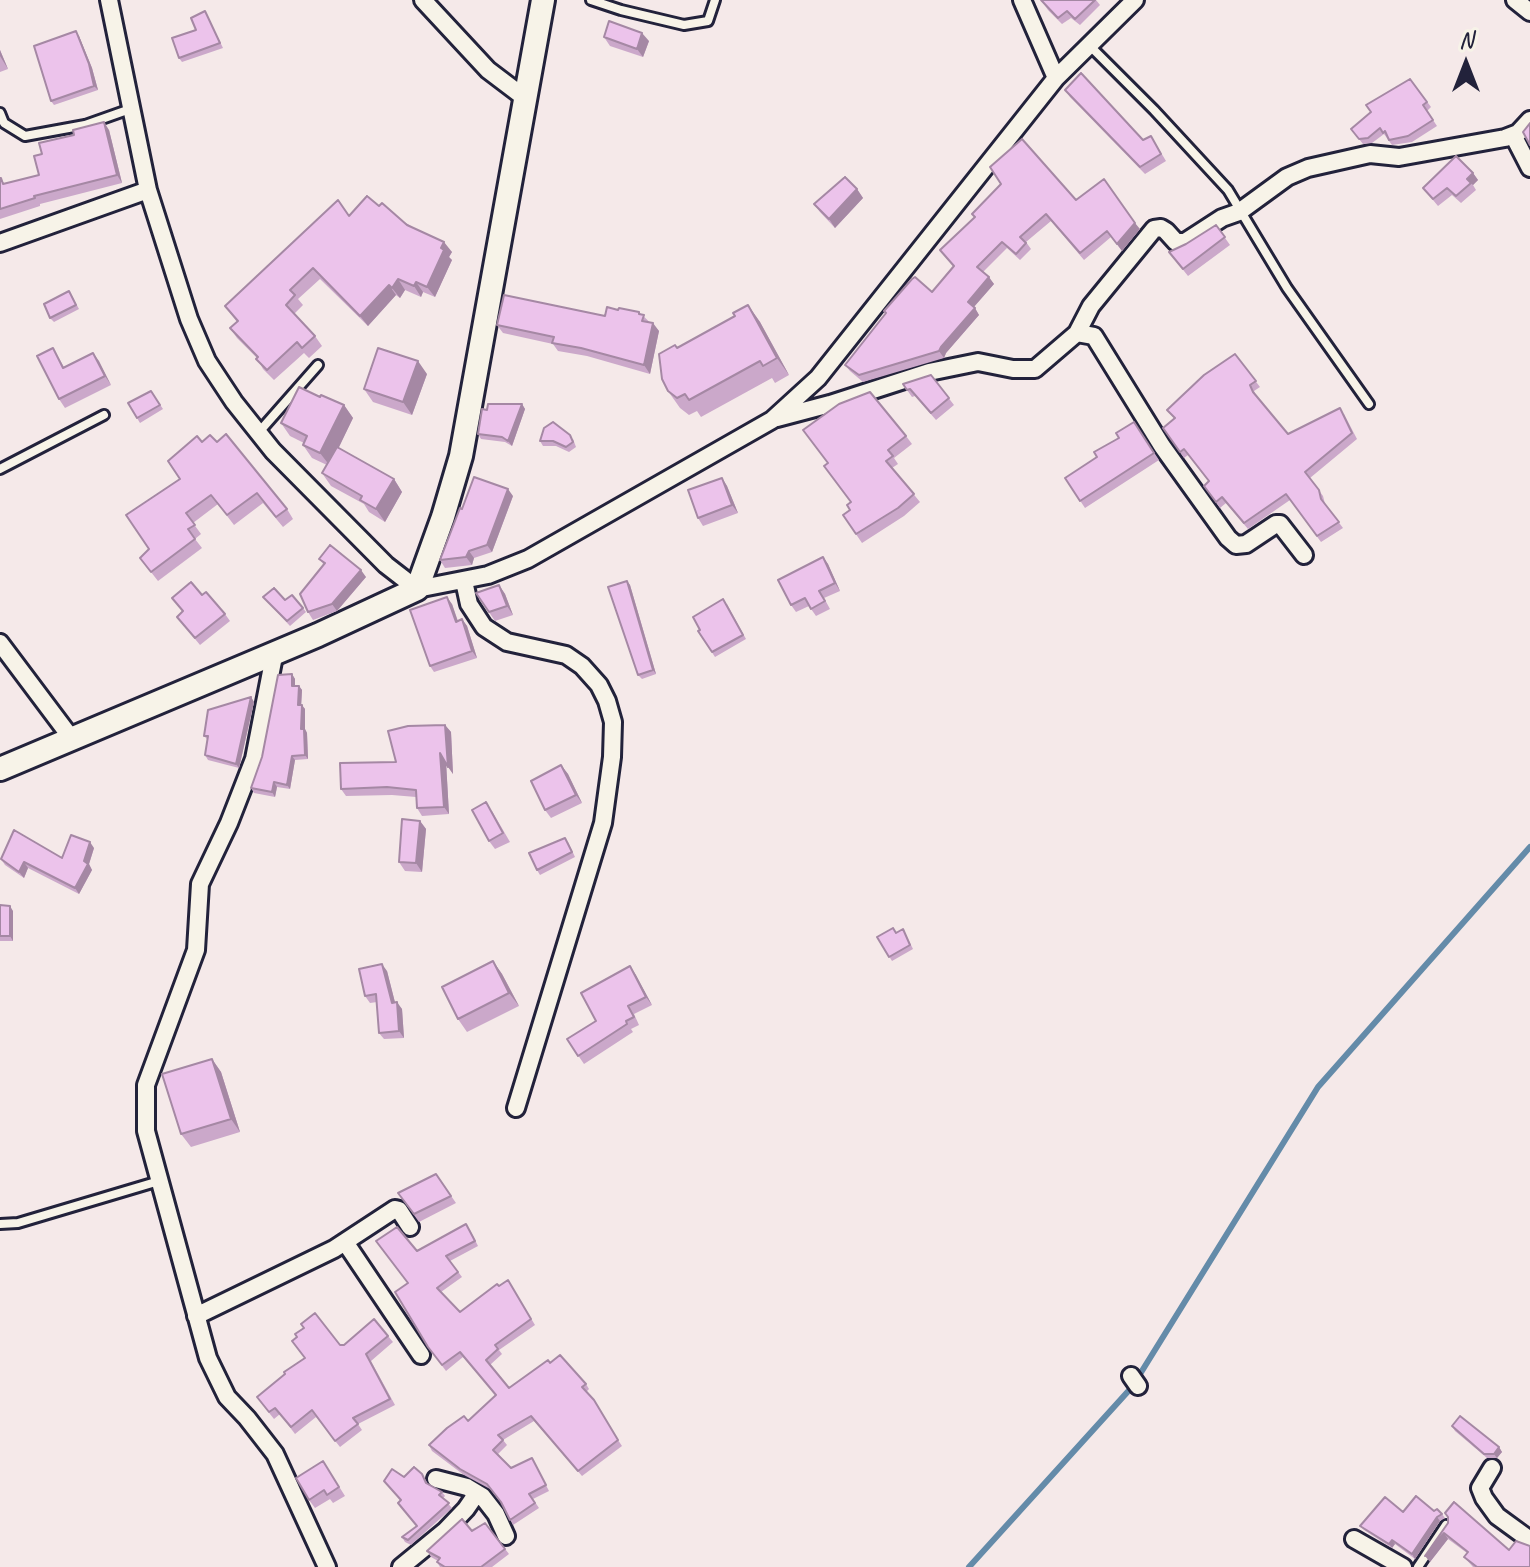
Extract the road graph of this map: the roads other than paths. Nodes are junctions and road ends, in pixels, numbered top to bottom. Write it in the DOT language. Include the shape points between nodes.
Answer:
graph roads {
  1 [pos="109,0"];
  2 [pos="423,0"];
  3 [pos="543,0"];
  4 [pos="591,0"];
  5 [pos="715,0"];
  6 [pos="1022,0"];
  7 [pos="1135,0"];
  8 [pos="1088,44"];
  9 [pos="1056,78"];
  10 [pos="525,98"];
  11 [pos="133,107"];
  12 [pos="0,113"];
  13 [pos="1530,120"];
  14 [pos="1513,135"];
  15 [pos="1530,168"];
  16 [pos="148,190"];
  17 [pos="1239,212"];
  18 [pos="0,243"];
  19 [pos="1077,333"];
  20 [pos="318,365"];
  21 [pos="1369,404"];
  22 [pos="104,415"];
  23 [pos="772,420"];
  24 [pos="259,432"];
  25 [pos="0,469"];
  26 [pos="1304,555"];
  27 [pos="464,581"];
  28 [pos="417,589"];
  29 [pos="0,643"];
  30 [pos="275,651"];
  31 [pos="72,739"];
  32 [pos="0,769"];
  33 [pos="516,1108"];
  34 [pos="159,1181"];
  35 [pos="0,1224"];
  36 [pos="410,1227"];
  37 [pos="345,1242"];
  38 [pos="196,1316"];
  39 [pos="421,1355"];
  40 [pos="1492,1468"];
  41 [pos="436,1479"];
  42 [pos="477,1493"];
  43 [pos="1446,1525"];
  44 [pos="506,1536"];
  45 [pos="1354,1539"];
  46 [pos="1530,1540"];
  47 [pos="327,1567"];
  48 [pos="401,1567"];
  49 [pos="1403,1567"];
  50 [pos="1418,1567"];
  1 -- 11 [label="street"];
  2 -- 10 [label="street" via="488,70"];
  3 -- 10 [label="street"];
  4 -- 5 [label="lane" via="684,25 708,21"];
  6 -- 9 [label="street"];
  7 -- 8 [label="street"];
  8 -- 9 [label="street"];
  8 -- 17 [label="lane" via="1228,190"];
  9 -- 23 [label="street" via="818,378"];
  10 -- 28 [label="street" via="461,456"];
  11 -- 12 [label="lane" via="85,125 25,136 4,123"];
  11 -- 16 [label="street"];
  13 -- 14 [label="street"];
  14 -- 15 [label="street"];
  14 -- 17 [label="street" via="1308,168"];
  16 -- 18 [label="street"];
  16 -- 24 [label="street" via="207,361"];
  17 -- 19 [label="street" via="1185,242 1176,242 1161,228 1150,232 1091,306"];
  17 -- 21 [label="lane"];
  19 -- 23 [label="street" via="1035,369 978,362"];
  19 -- 26 [label="street" via="1094,336 1162,446 1228,538 1236,545 1246,544 1280,524"];
  20 -- 24 [label="lane"];
  22 -- 25 [label="lane"];
  23 -- 27 [label="street" via="528,559"];
  24 -- 28 [label="street" via="386,565"];
  27 -- 28 [label="street"];
  27 -- 33 [label="street" via="469,604 484,627 507,642 566,655 582,666 599,685 613,722 603,823"];
  28 -- 30 [label="street"];
  29 -- 31 [label="street"];
  30 -- 31 [label="street"];
  30 -- 34 [label="street" via="254,759 200,884 196,950 146,1085 146,1131"];
  31 -- 32 [label="street"];
  34 -- 35 [label="lane"];
  34 -- 38 [label="street"];
  36 -- 37 [label="street" via="395,1209"];
  37 -- 38 [label="street"];
  37 -- 39 [label="street"];
  38 -- 47 [label="street" via="227,1397 275,1454"];
  40 -- 46 [label="street" via="1480,1488 1484,1498 1497,1516"];
  41 -- 42 [label="street"];
  42 -- 44 [label="street" via="496,1514"];
  42 -- 48 [label="street" via="445,1531"];
  43 -- 50 [label="lane"];
  45 -- 49 [label="street"];
}
